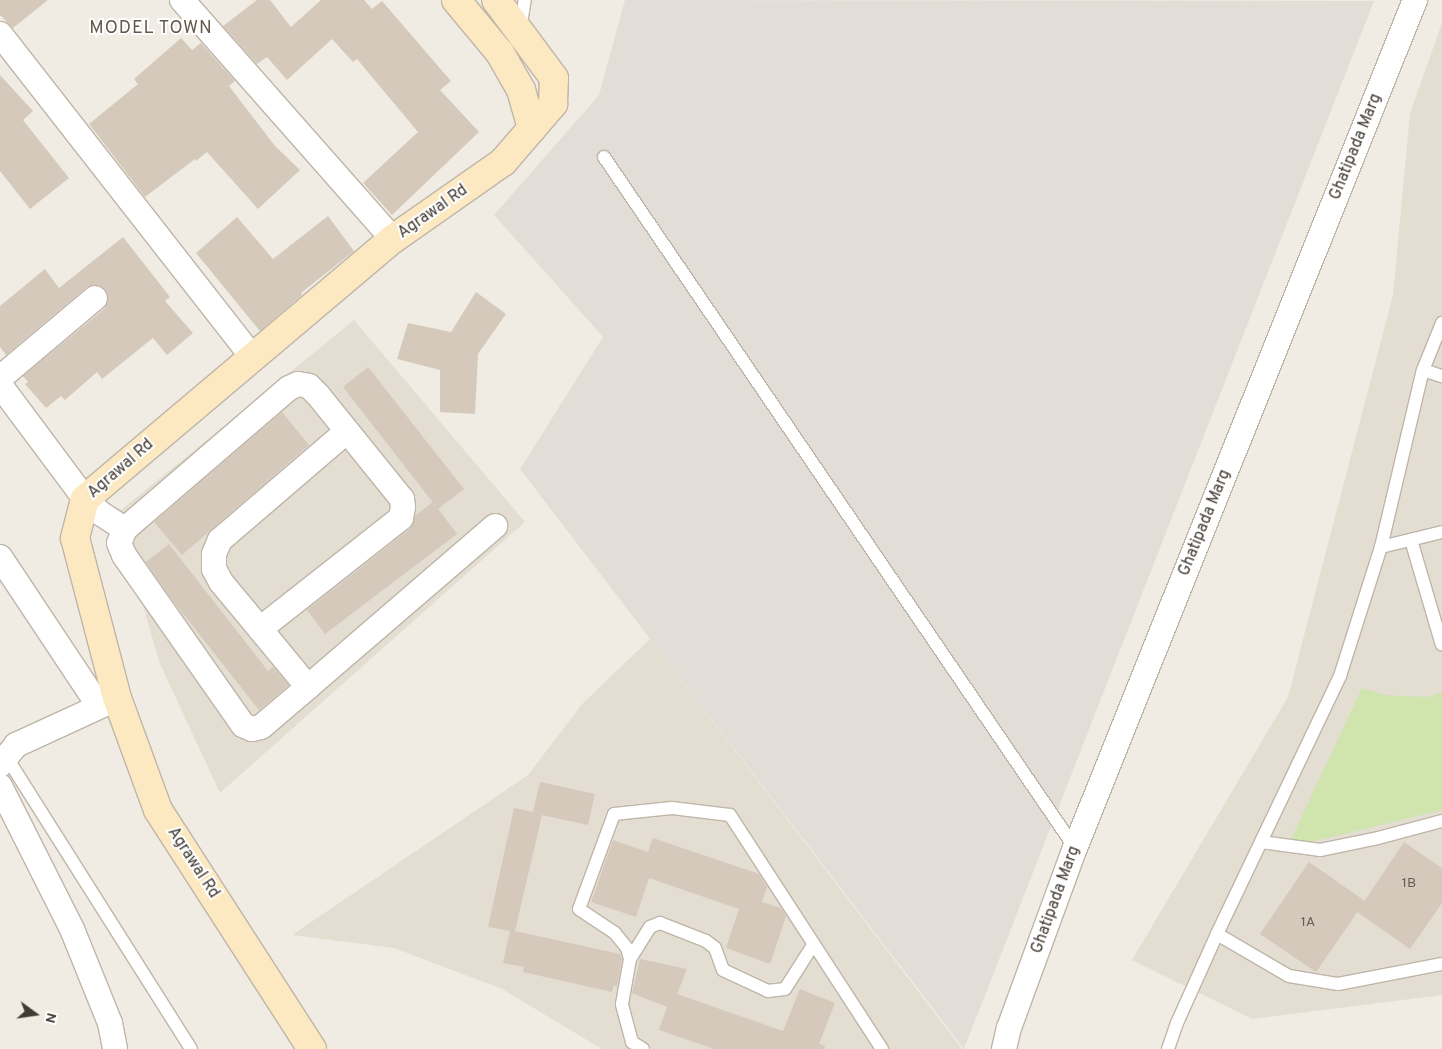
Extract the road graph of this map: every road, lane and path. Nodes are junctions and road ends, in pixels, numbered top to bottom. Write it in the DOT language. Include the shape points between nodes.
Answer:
graph roads {
  1 [pos="182,0"];
  2 [pos="456,0"];
  3 [pos="496,0"];
  4 [pos="525,0"];
  5 [pos="1415,0"];
  6 [pos="520,30"];
  7 [pos="0,34"];
  8 [pos="532,128"];
  9 [pos="604,157"];
  10 [pos="394,239"];
  11 [pos="95,298"];
  12 [pos="1442,323"];
  13 [pos="253,358"];
  14 [pos="1423,370"];
  15 [pos="1442,376"];
  16 [pos="0,378"];
  17 [pos="0,384"];
  18 [pos="347,431"];
  19 [pos="85,498"];
  20 [pos="495,526"];
  21 [pos="125,529"];
  22 [pos="1442,532"];
  23 [pos="1411,540"];
  24 [pos="1381,547"];
  25 [pos="0,557"];
  26 [pos="260,629"];
  27 [pos="1442,645"];
  28 [pos="308,687"];
  29 [pos="108,702"];
  30 [pos="2,756"];
  31 [pos="0,786"];
  32 [pos="1442,821"];
  33 [pos="1261,842"];
  34 [pos="1075,848"];
  35 [pos="1217,934"];
  36 [pos="813,945"];
  37 [pos="630,959"];
  38 [pos="1442,964"];
  39 [pos="115,1049"];
  40 [pos="191,1049"];
  41 [pos="312,1049"];
  42 [pos="643,1049"];
  43 [pos="882,1049"];
  44 [pos="1004,1049"];
  45 [pos="1168,1049"];
  1 -- 10 [label="street"];
  2 -- 8 [label="street" via="500,54 521,90"];
  3 -- 6 [label="street, Agrawal Rd"];
  4 -- 6 [label="lane"];
  5 -- 34 [label="street, Ghatipada Marg"];
  6 -- 8 [label="street, Agrawal Rd" via="554,78 553,104"];
  7 -- 13 [label="street"];
  8 -- 10 [label="street, Agrawal Rd" via="503,162"];
  9 -- 34 [label="lane"];
  10 -- 13 [label="street, Agrawal Rd"];
  11 -- 16 [label="street"];
  12 -- 14 [label="lane"];
  13 -- 19 [label="street, Agrawal Rd"];
  14 -- 15 [label="lane"];
  14 -- 24 [label="lane"];
  17 -- 19 [label="street"];
  18 -- 21 [label="street" via="309,386 298,384"];
  18 -- 26 [label="street" via="220,540 214,554 214,569"];
  18 -- 26 [label="street" via="402,499 400,518"];
  19 -- 21 [label="street" via="100,513"];
  19 -- 29 [label="street, Agrawal Rd" via="75,538"];
  20 -- 28 [label="street"];
  21 -- 28 [label="street" via="120,542 124,555 243,725 252,729 262,727"];
  22 -- 23 [label="lane"];
  23 -- 24 [label="lane"];
  23 -- 27 [label="lane"];
  24 -- 33 [label="lane" via="1340,676"];
  25 -- 29 [label="street"];
  26 -- 28 [label="street"];
  29 -- 30 [label="street" via="16,745"];
  29 -- 41 [label="street, Agrawal Rd" via="158,810"];
  30 -- 40 [label="lane"];
  31 -- 39 [label="street" via="72,929 110,1023"];
  32 -- 33 [label="lane" via="1320,850"];
  33 -- 35 [label="lane"];
  34 -- 44 [label="street, Ghatipada Marg"];
  35 -- 38 [label="lane" via="1289,976 1338,984"];
  35 -- 45 [label="lane"];
  36 -- 37 [label="lane" via="785,989 768,991 723,970 715,948 706,941 660,923 650,927"];
  36 -- 37 [label="lane" via="730,815 672,808 614,814 579,909 615,933 627,948"];
  36 -- 43 [label="lane"];
  37 -- 42 [label="lane" via="622,1004 632,1042"];
}
